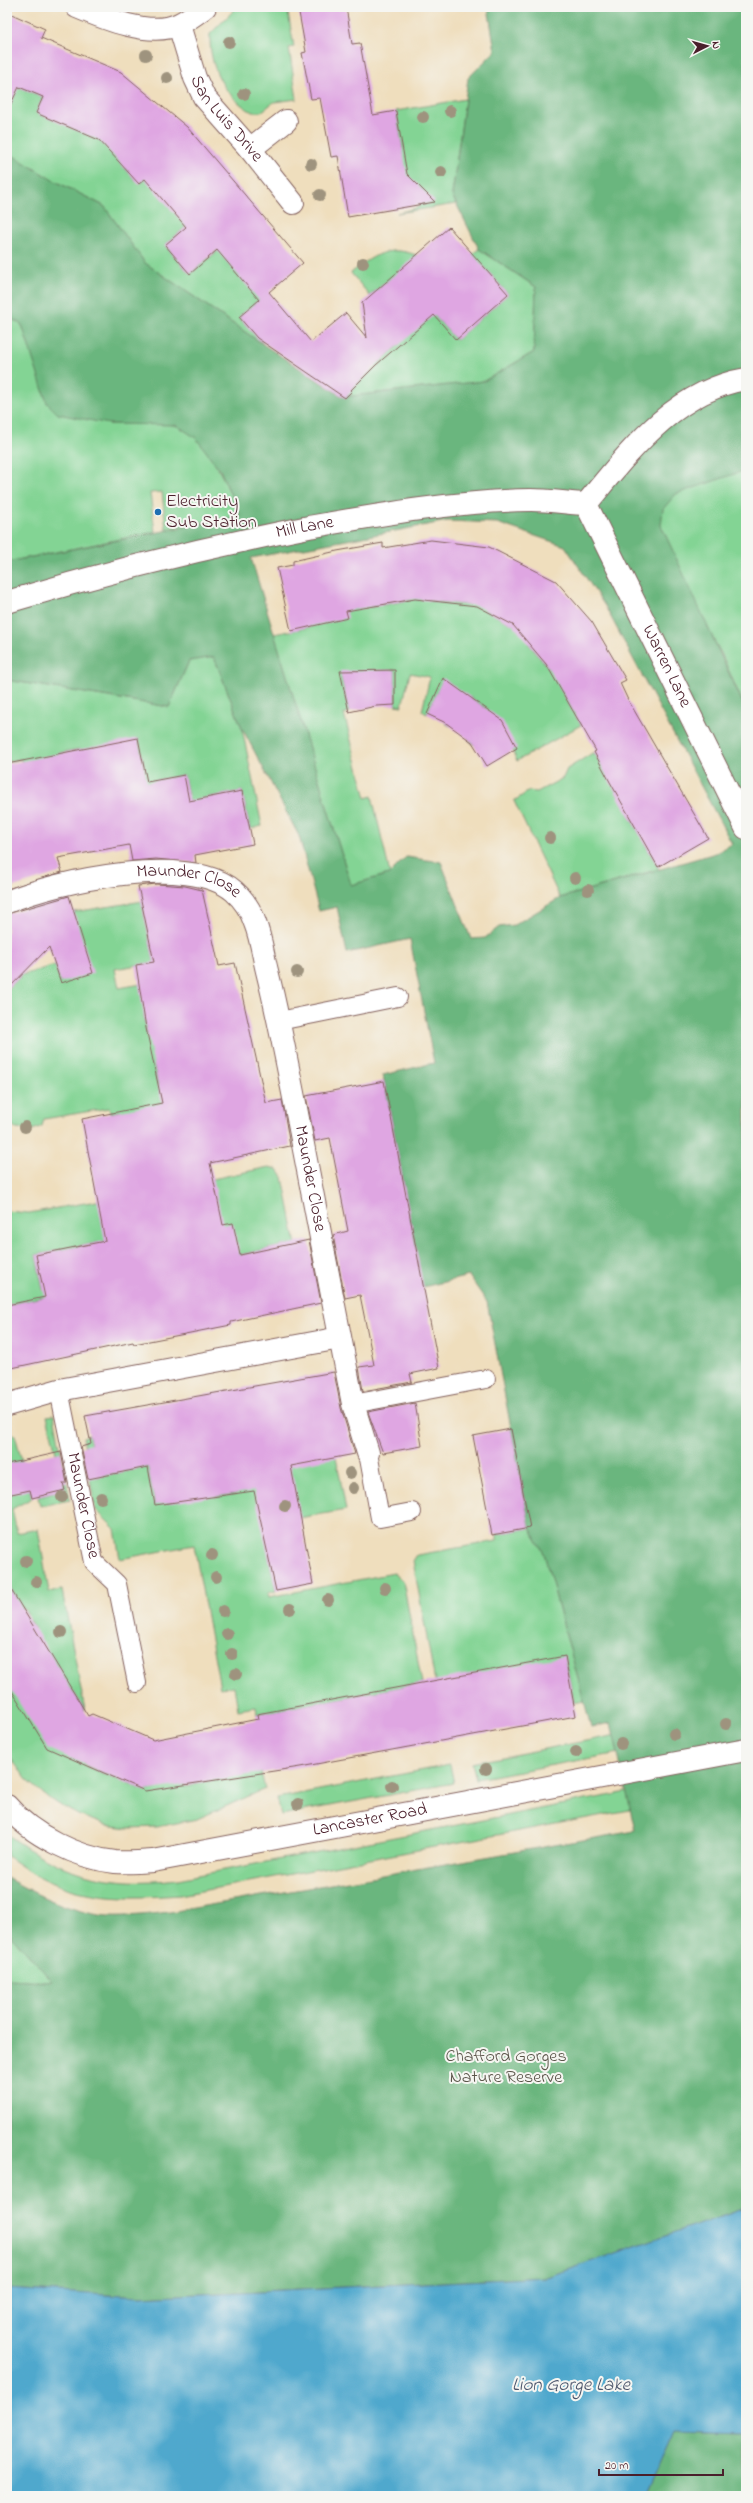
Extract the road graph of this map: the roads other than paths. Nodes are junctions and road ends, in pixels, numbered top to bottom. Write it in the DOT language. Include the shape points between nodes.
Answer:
graph roads {
  1 [pos="77,7"];
  2 [pos="205,7"];
  3 [pos="178,25"];
  4 [pos="286,121"];
  5 [pos="250,149"];
  6 [pos="293,203"];
  7 [pos="746,379"];
  8 [pos="586,504"];
  9 [pos="7,602"];
  10 [pos="746,828"];
  11 [pos="7,902"];
  12 [pos="398,997"];
  13 [pos="279,1021"];
  14 [pos="340,1338"];
  15 [pos="486,1379"];
  16 [pos="59,1390"];
  17 [pos="353,1404"];
  18 [pos="7,1405"];
  19 [pos="368,1452"];
  20 [pos="412,1512"];
  21 [pos="137,1682"];
  22 [pos="746,1750"];
  23 [pos="7,1806"];
  1 -- 3 [label="street" via="107,20 136,26 165,28"];
  2 -- 3 [label="street"];
  3 -- 5 [label="street, San Luis Drive" via="195,78 204,97"];
  4 -- 5 [label="street"];
  5 -- 6 [label="street, San Luis Drive"];
  7 -- 8 [label="street" via="728,382 694,395 657,423"];
  8 -- 9 [label="street, Mill Lane" via="532,500 444,505 405,511 226,543 80,580"];
  8 -- 10 [label="street, Warren Lane"];
  11 -- 13 [label="street, Maunder Close" via="37,891 121,874 190,874 224,884 234,891 247,907 256,924"];
  12 -- 13 [label="lane"];
  13 -- 14 [label="street, Maunder Close"];
  14 -- 16 [label="street"];
  14 -- 17 [label="street, Maunder Close"];
  15 -- 17 [label="lane"];
  16 -- 18 [label="street"];
  16 -- 21 [label="lane, Maunder Close" via="94,1562 117,1584"];
  17 -- 19 [label="street, Maunder Close"];
  19 -- 20 [label="lane, Maunder Close" via="380,1518"];
  22 -- 23 [label="street, Lancaster Road" via="153,1862 115,1862 79,1853 46,1837"];
}
